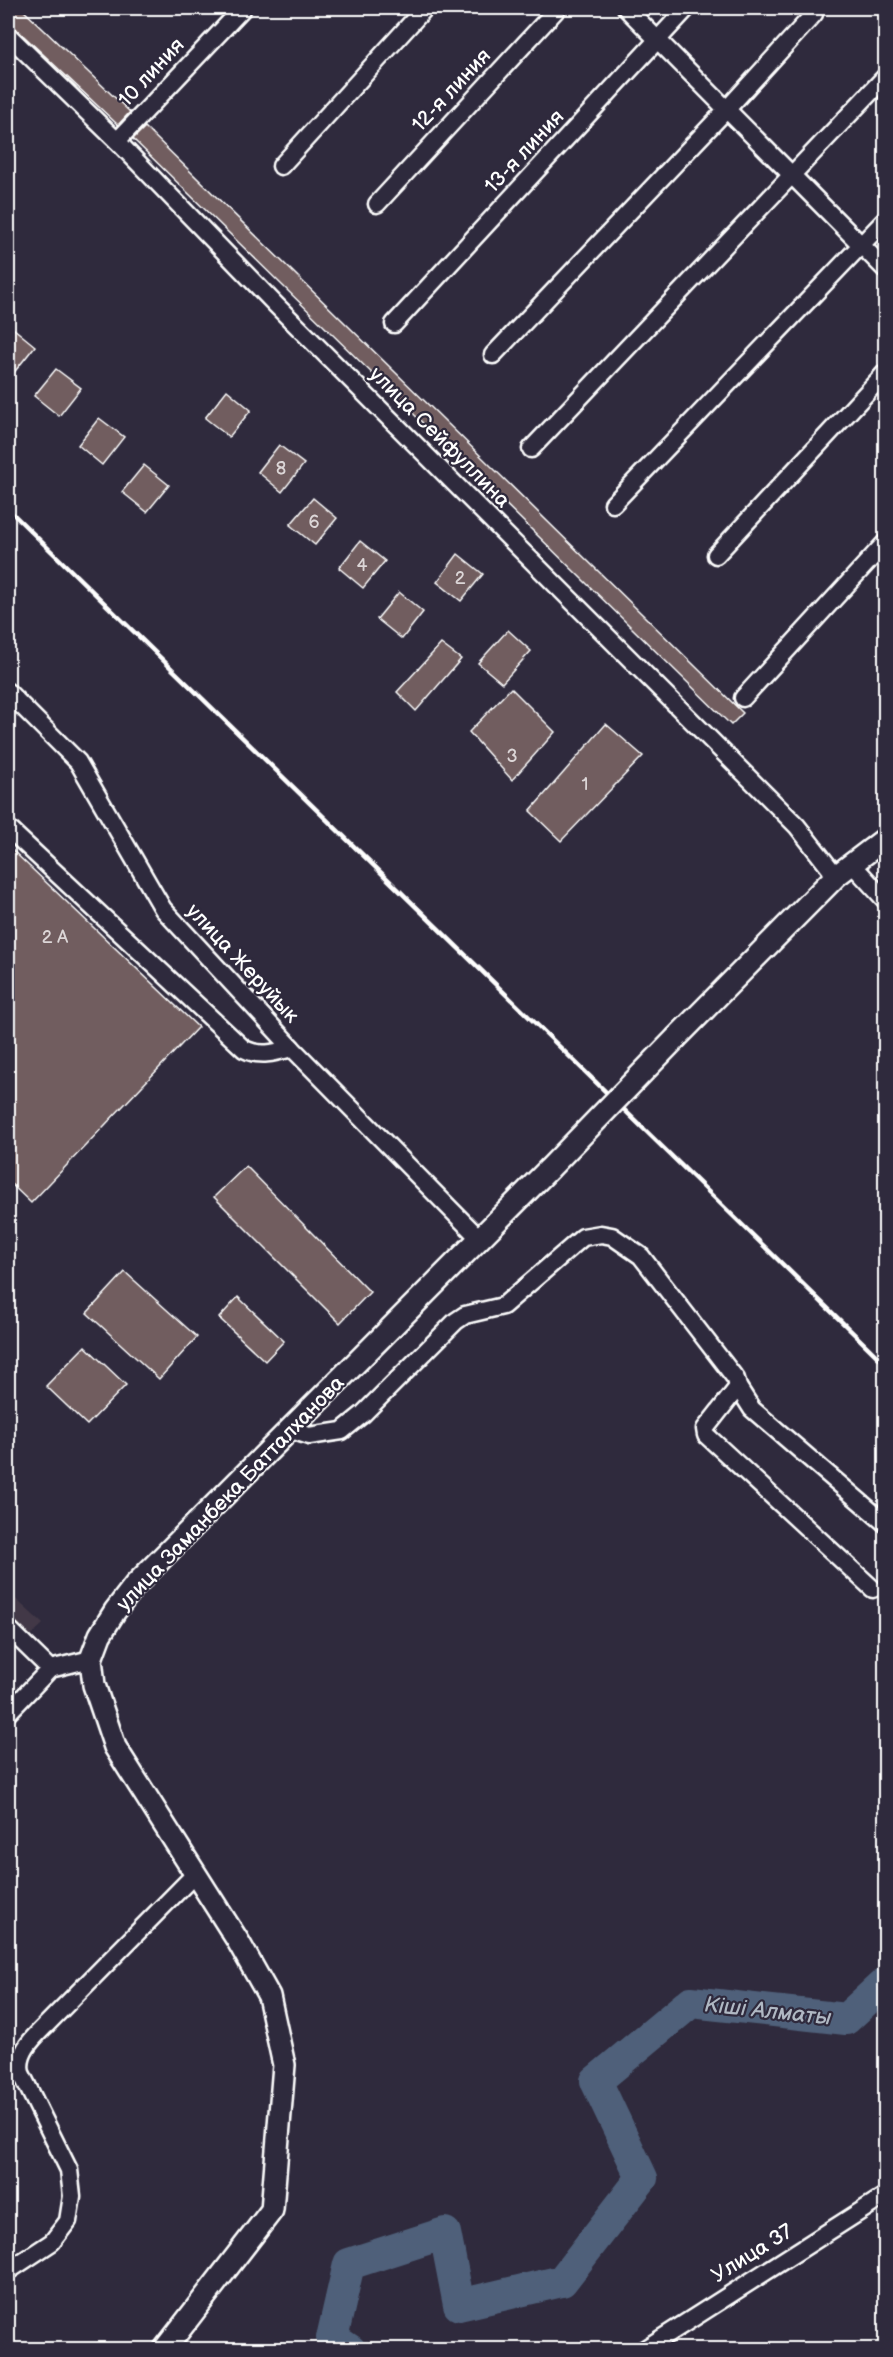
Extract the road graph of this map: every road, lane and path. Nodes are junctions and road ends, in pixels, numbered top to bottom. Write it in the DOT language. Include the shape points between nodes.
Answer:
graph roads {
  1 [pos="243,8"];
  2 [pos="424,8"];
  3 [pos="558,8"];
  4 [pos="626,8"];
  5 [pos="687,8"];
  6 [pos="814,14"];
  7 [pos="8,36"];
  8 [pos="657,40"];
  9 [pos="885,76"];
  10 [pos="727,109"];
  11 [pos="117,141"];
  12 [pos="281,166"];
  13 [pos="791,176"];
  14 [pos="378,204"];
  15 [pos="885,219"];
  16 [pos="861,246"];
  17 [pos="885,270"];
  18 [pos="394,324"];
  19 [pos="493,355"];
  20 [pos="885,372"];
  21 [pos="531,449"];
  22 [pos="614,504"];
  23 [pos="885,542"];
  24 [pos="716,555"];
  25 [pos="8,692"];
  26 [pos="743,698"];
  27 [pos="8,828"];
  28 [pos="885,838"];
  29 [pos="844,871"];
  30 [pos="885,901"];
  31 [pos="292,1048"];
  32 [pos="480,1239"];
  33 [pos="738,1387"];
  34 [pos="290,1430"];
  35 [pos="885,1524"];
  36 [pos="873,1589"];
  37 [pos="8,1628"];
  38 [pos="91,1659"];
  39 [pos="50,1669"];
  40 [pos="8,1713"];
  41 [pos="195,1874"];
  42 [pos="885,2195"];
  43 [pos="8,2271"];
  44 [pos="165,2349"];
  45 [pos="642,2349"];
  1 -- 11 [label="street, 10 линия"];
  2 -- 12 [label="street"];
  3 -- 14 [label="street, 12-я линия"];
  4 -- 8 [label="street"];
  5 -- 8 [label="street, 13-я линия"];
  6 -- 10 [label="street"];
  7 -- 11 [label="street, улица Сейфуллина"];
  8 -- 10 [label="street"];
  8 -- 18 [label="street, 13-я линия"];
  9 -- 13 [label="street"];
  10 -- 13 [label="street"];
  10 -- 19 [label="street"];
  11 -- 29 [label="street, улица Сейфуллина" via="276,305"];
  13 -- 16 [label="street"];
  13 -- 21 [label="street"];
  15 -- 16 [label="street"];
  16 -- 17 [label="street"];
  16 -- 22 [label="street"];
  20 -- 24 [label="street"];
  23 -- 26 [label="street"];
  25 -- 31 [label="street, улица Жеруйык" via="78,762 163,909"];
  27 -- 31 [label="street" via="244,1049 270,1054"];
  28 -- 29 [label="main road"];
  29 -- 30 [label="street, улица Сейфуллина"];
  29 -- 32 [label="main road, улица Заманбека Батталханова, bridge"];
  31 -- 32 [label="street, улица Жеруйык"];
  32 -- 34 [label="main road, улица Заманбека Батталханова"];
  33 -- 34 [label="street" via="736,1379 641,1256 612,1236 591,1234 503,1306 456,1321 342,1431 309,1436"];
  33 -- 35 [label="street" via="752,1409"];
  33 -- 36 [label="street" via="705,1429 706,1435"];
  34 -- 38 [label="main road, улица Заманбека Батталханова" via="135,1585 100,1635"];
  37 -- 39 [label="street"];
  38 -- 39 [label="street"];
  38 -- 41 [label="main road" via="94,1684 115,1747"];
  39 -- 40 [label="street"];
  41 -- 43 [label="street" via="46,2024 21,2056 21,2073 69,2170 72,2196 68,2221 52,2242"];
  41 -- 44 [label="main road" via="269,1996 284,2065 272,2210"];
  42 -- 45 [label="street, Улица 37"];
}
